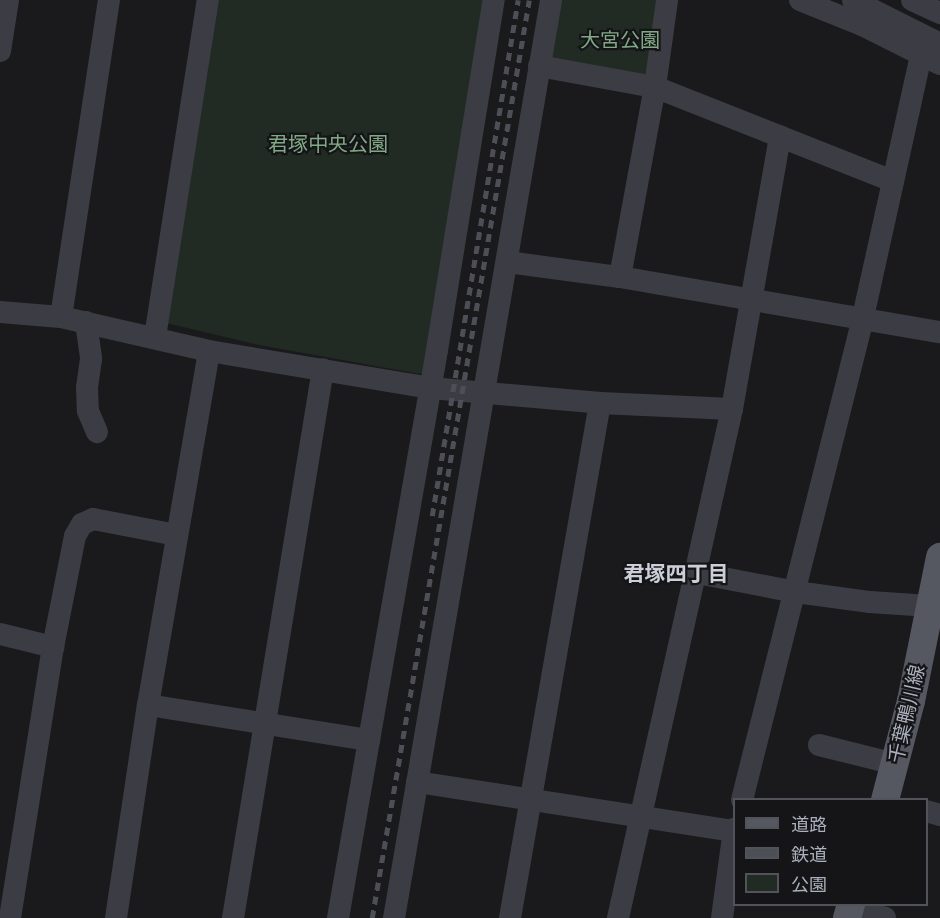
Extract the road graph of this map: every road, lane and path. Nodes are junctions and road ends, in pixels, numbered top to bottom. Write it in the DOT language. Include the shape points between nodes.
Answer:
graph roads {
  1 [pos="8,0"];
  2 [pos="109,0"];
  3 [pos="208,0"];
  4 [pos="494,0"];
  5 [pos="550,0"];
  6 [pos="667,0"];
  7 [pos="800,0"];
  8 [pos="853,0"];
  9 [pos="0,51"];
  10 [pos="934,54"];
  11 [pos="539,66"];
  12 [pos="655,87"];
  13 [pos="780,136"];
  14 [pos="893,181"];
  15 [pos="507,262"];
  16 [pos="620,277"];
  17 [pos="750,300"];
  18 [pos="0,312"];
  19 [pos="61,317"];
  20 [pos="863,317"];
  21 [pos="86,322"];
  22 [pos="940,332"];
  23 [pos="155,337"];
  24 [pos="209,351"];
  25 [pos="323,369"];
  26 [pos="430,388"];
  27 [pos="485,394"];
  28 [pos="600,403"];
  29 [pos="732,409"];
  30 [pos="97,432"];
  31 [pos="176,535"];
  32 [pos="940,557"];
  33 [pos="697,573"];
  34 [pos="796,592"];
  35 [pos="930,606"];
  36 [pos="0,634"];
  37 [pos="53,646"];
  38 [pos="148,705"];
  39 [pos="266,722"];
  40 [pos="369,740"];
  41 [pos="819,745"];
  42 [pos="895,764"];
  43 [pos="417,782"];
  44 [pos="532,798"];
  45 [pos="743,798"];
  46 [pos="886,798"];
  47 [pos="642,816"];
  48 [pos="733,830"];
  49 [pos="733,837"];
  50 [pos="850,910"];
  51 [pos="10,918"];
  52 [pos="116,918"];
  53 [pos="233,918"];
  54 [pos="338,918"];
  55 [pos="394,918"];
  56 [pos="510,918"];
  57 [pos="618,918"];
  58 [pos="722,918"];
  59 [pos="885,918"];
  1 -- 9 [label="street"];
  2 -- 19 [label="street"];
  3 -- 23 [label="street"];
  4 -- 26 [label="street"];
  5 -- 11 [label="street"];
  6 -- 12 [label="street"];
  7 -- 10 [label="street"];
  8 -- 10 [label="street"];
  10 -- 14 [label="street"];
  11 -- 12 [label="street"];
  11 -- 15 [label="street"];
  12 -- 13 [label="street"];
  12 -- 16 [label="street"];
  13 -- 14 [label="street"];
  13 -- 17 [label="street"];
  14 -- 20 [label="street"];
  15 -- 16 [label="street"];
  15 -- 27 [label="street"];
  16 -- 17 [label="street"];
  17 -- 20 [label="street"];
  17 -- 29 [label="street"];
  18 -- 19 [label="street"];
  19 -- 21 [label="street"];
  20 -- 22 [label="street"];
  20 -- 34 [label="street"];
  21 -- 23 [label="street"];
  21 -- 30 [label="street" via="91,359 88,411"];
  23 -- 24 [label="street"];
  24 -- 25 [label="street"];
  24 -- 31 [label="street"];
  25 -- 26 [label="street"];
  25 -- 39 [label="street"];
  26 -- 27 [label="street"];
  26 -- 40 [label="street"];
  27 -- 28 [label="street"];
  27 -- 43 [label="street"];
  28 -- 29 [label="street"];
  28 -- 44 [label="street"];
  29 -- 33 [label="street"];
  31 -- 37 [label="street" via="93,519 82,525 75,536"];
  31 -- 38 [label="street"];
  32 -- 35 [label="main road, 千葉鴨川線"];
  33 -- 34 [label="street"];
  33 -- 47 [label="street"];
  34 -- 35 [label="street"];
  34 -- 45 [label="street"];
  35 -- 42 [label="main road, 千葉鴨川線"];
  36 -- 37 [label="street"];
  37 -- 51 [label="street"];
  38 -- 39 [label="street"];
  38 -- 52 [label="street"];
  39 -- 40 [label="street"];
  39 -- 53 [label="street"];
  40 -- 54 [label="street"];
  41 -- 42 [label="street"];
  42 -- 46 [label="main road, 千葉鴨川線"];
  43 -- 44 [label="street"];
  43 -- 55 [label="street"];
  44 -- 47 [label="street"];
  44 -- 56 [label="street"];
  47 -- 48 [label="street"];
  47 -- 57 [label="street"];
  49 -- 58 [label="street"];
  50 -- 59 [label="street"];
}
